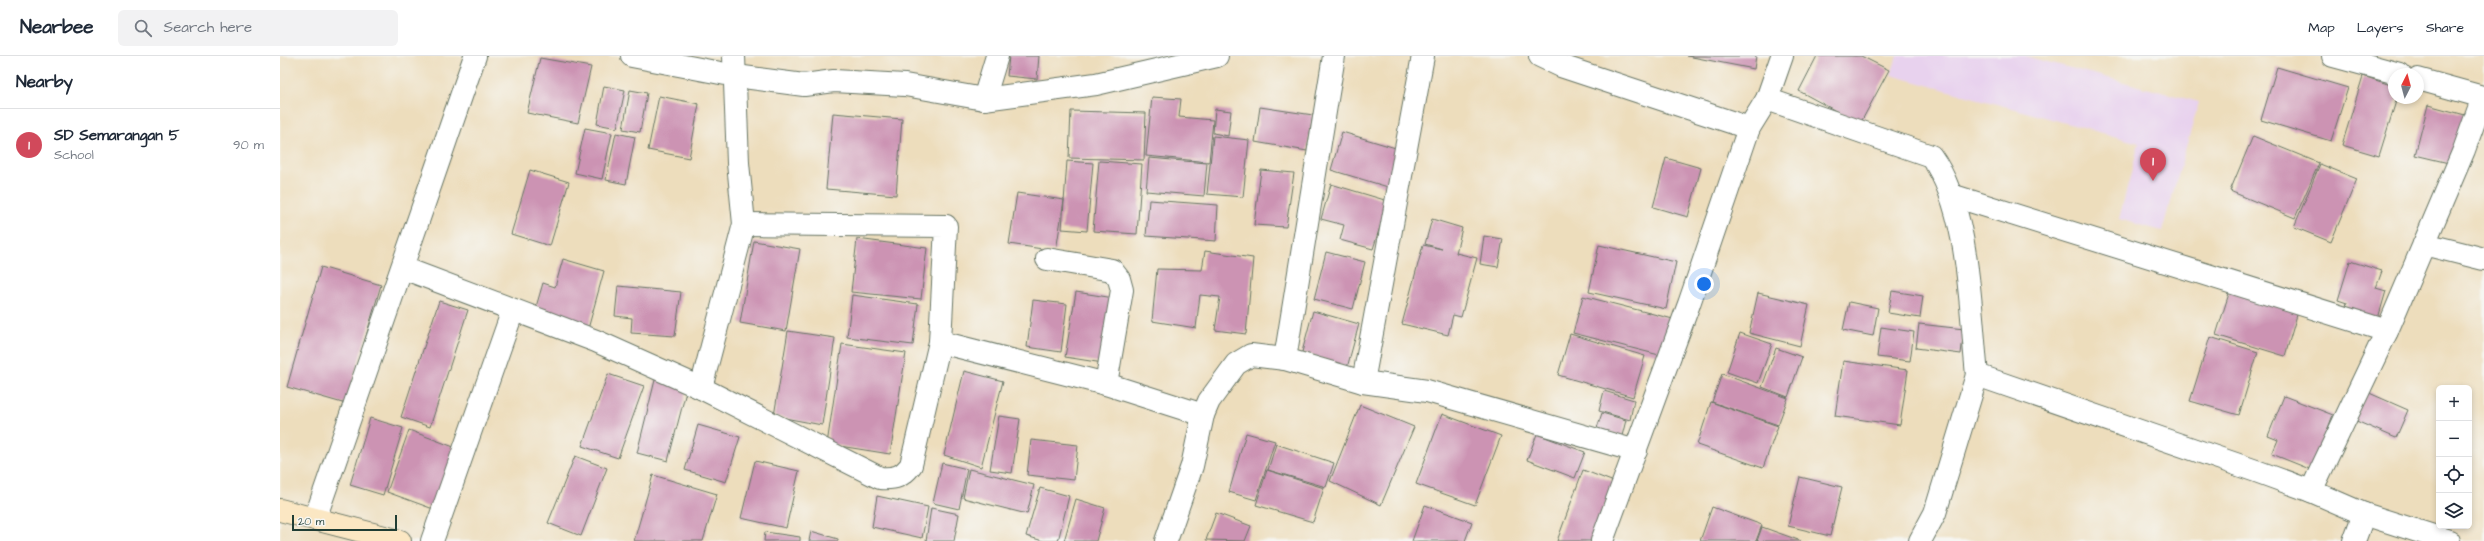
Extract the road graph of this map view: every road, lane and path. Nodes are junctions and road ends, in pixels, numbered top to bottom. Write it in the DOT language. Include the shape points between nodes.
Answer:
graph roads {
  1 [pos="475,56"];
  2 [pos="632,56"];
  3 [pos="996,56"];
  4 [pos="1218,56"];
  5 [pos="1334,56"];
  6 [pos="1423,56"];
  7 [pos="1540,56"];
  8 [pos="1782,56"];
  9 [pos="2333,56"];
  10 [pos="735,66"];
  11 [pos="2388,71"];
  12 [pos="2424,80"];
  13 [pos="2483,95"];
  14 [pos="984,99"];
  15 [pos="1767,99"];
  16 [pos="1748,128"];
  17 [pos="1951,195"];
  18 [pos="744,224"];
  19 [pos="2424,244"];
  20 [pos="1047,259"];
  21 [pos="2484,259"];
  22 [pos="402,268"];
  23 [pos="513,310"];
  24 [pos="2387,331"];
  25 [pos="940,342"];
  26 [pos="1285,359"];
  27 [pos="1977,375"];
  28 [pos="1363,382"];
  29 [pos="1106,384"];
  30 [pos="701,388"];
  31 [pos="1203,415"];
  32 [pos="1636,451"];
  33 [pos="2311,491"];
  34 [pos="280,510"];
  35 [pos="2364,514"];
  36 [pos="316,519"];
  37 [pos="400,541"];
  38 [pos="432,541"];
  39 [pos="1166,541"];
  40 [pos="1602,541"];
  41 [pos="1920,541"];
  42 [pos="2354,541"];
  43 [pos="2449,541"];
  1 -- 22 [label="street"];
  2 -- 10 [label="street"];
  3 -- 14 [label="street"];
  4 -- 14 [label="street" via="1096,84"];
  5 -- 26 [label="street"];
  6 -- 28 [label="street"];
  7 -- 16 [label="street" via="1561,66"];
  8 -- 15 [label="street"];
  9 -- 11 [label="street"];
  10 -- 14 [label="street" via="804,84 834,81 905,85"];
  10 -- 18 [label="street" via="738,163"];
  12 -- 13 [label="street"];
  13 -- 19 [label="street" via="2464,150"];
  15 -- 16 [label="street"];
  15 -- 17 [label="street" via="1931,156 1941,170"];
  16 -- 32 [label="street"];
  17 -- 24 [label="street"];
  17 -- 27 [label="street" via="1963,242"];
  18 -- 25 [label="street" via="946,226"];
  18 -- 30 [label="street"];
  19 -- 21 [label="street"];
  19 -- 24 [label="street"];
  20 -- 29 [label="street" via="1112,270 1119,279 1122,290"];
  22 -- 23 [label="street"];
  22 -- 36 [label="street"];
  23 -- 30 [label="street" via="596,341"];
  23 -- 38 [label="street"];
  24 -- 33 [label="street"];
  25 -- 29 [label="street"];
  25 -- 30 [label="street" via="911,465 904,474 894,479 880,478"];
  26 -- 28 [label="street"];
  26 -- 31 [label="street" via="1250,355 1236,364 1209,401"];
  27 -- 33 [label="street"];
  27 -- 41 [label="street" via="1935,513"];
  28 -- 32 [label="street" via="1427,391"];
  29 -- 31 [label="street"];
  31 -- 39 [label="street" via="1192,466"];
  32 -- 40 [label="street"];
  33 -- 35 [label="street"];
  34 -- 36 [label="main road"];
  35 -- 42 [label="street"];
  35 -- 43 [label="street"];
  36 -- 37 [label="main road"];
}
